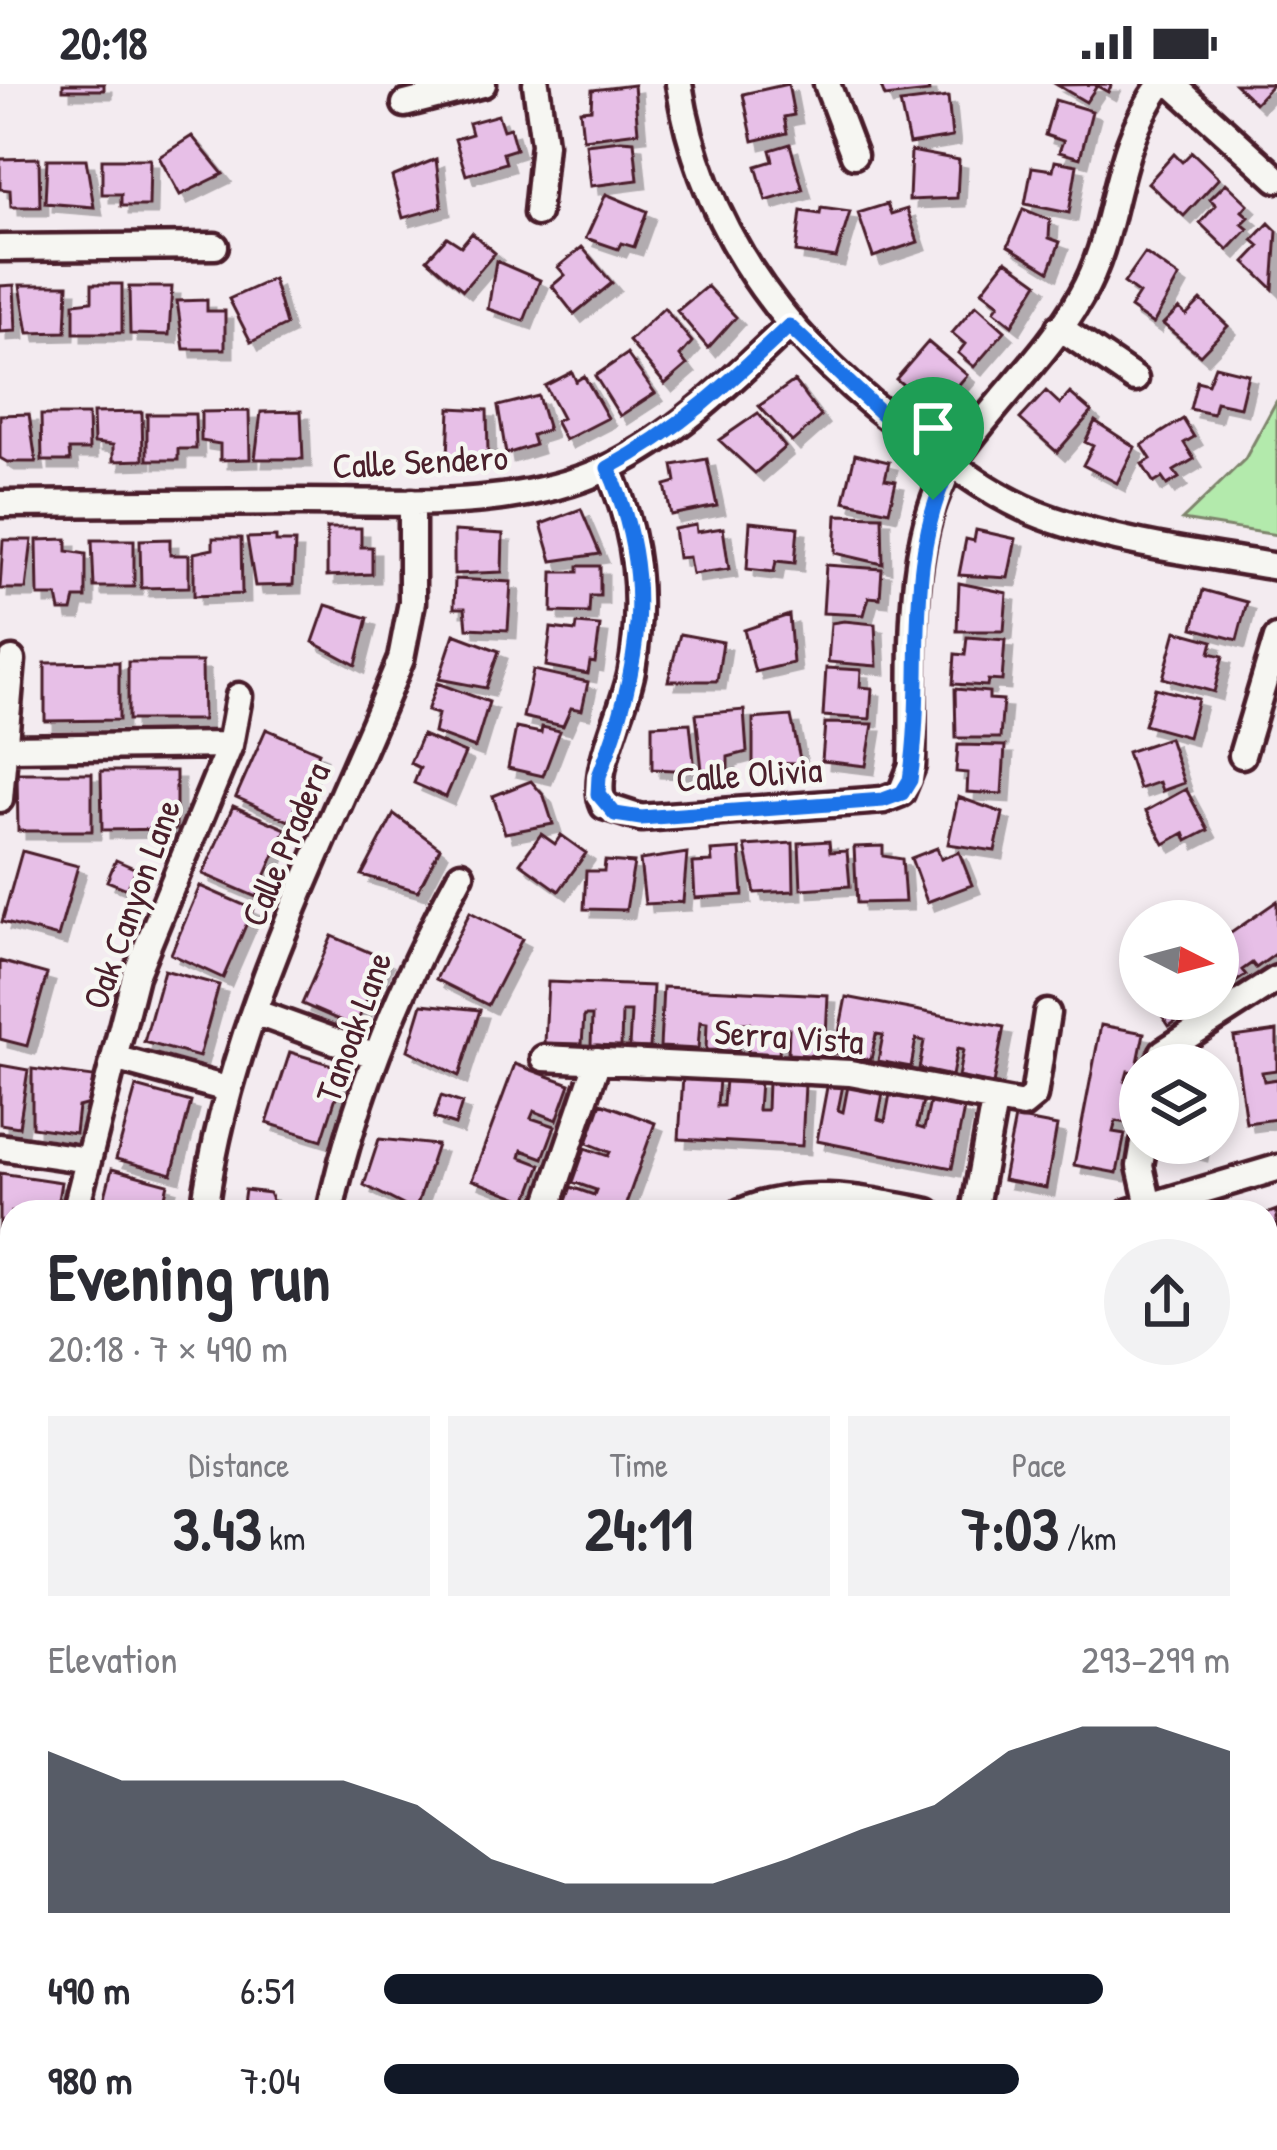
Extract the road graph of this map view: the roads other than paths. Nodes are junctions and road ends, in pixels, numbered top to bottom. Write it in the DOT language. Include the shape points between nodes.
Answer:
graph roads {
  1 [pos="483,84"];
  2 [pos="536,84"];
  3 [pos="679,84"];
  4 [pos="827,84"];
  5 [pos="1161,84"];
  6 [pos="1172,84"];
  7 [pos="405,104"];
  8 [pos="854,155"];
  9 [pos="1277,179"];
  10 [pos="537,213"];
  11 [pos="215,246"];
  12 [pos="0,248"];
  13 [pos="789,326"];
  14 [pos="1060,327"];
  15 [pos="1135,379"];
  16 [pos="951,464"];
  17 [pos="608,468"];
  18 [pos="412,502"];
  19 [pos="0,504"];
  20 [pos="1277,567"];
  21 [pos="1277,638"];
  22 [pos="13,660"];
  23 [pos="239,696"];
  24 [pos="230,745"];
  25 [pos="6,748"];
  26 [pos="1242,755"];
  27 [pos="0,799"];
  28 [pos="461,874"];
  29 [pos="1277,979"];
  30 [pos="254,1012"];
  31 [pos="1047,1013"];
  32 [pos="1175,1044"];
  33 [pos="376,1056"];
  34 [pos="114,1058"];
  35 [pos="544,1058"];
  36 [pos="598,1060"];
  37 [pos="227,1089"];
  38 [pos="994,1102"];
  39 [pos="0,1147"];
  40 [pos="88,1160"];
  41 [pos="1141,1164"];
  42 [pos="1277,1168"];
  43 [pos="78,1200"];
  44 [pos="206,1200"];
  45 [pos="334,1200"];
  46 [pos="550,1200"];
  47 [pos="811,1200"];
  48 [pos="860,1200"];
  49 [pos="976,1200"];
  50 [pos="1139,1200"];
  51 [pos="1169,1200"];
  1 -- 7 [label="street"];
  2 -- 10 [label="street" via="544,144"];
  3 -- 13 [label="street" via="698,168 725,232"];
  4 -- 8 [label="street"];
  5 -- 14 [label="street" via="1132,128 1091,276"];
  6 -- 9 [label="street"];
  11 -- 12 [label="street"];
  13 -- 16 [label="street" via="870,404"];
  13 -- 17 [label="street, Calle Sendero" via="705,406"];
  14 -- 15 [label="street"];
  14 -- 16 [label="street"];
  16 -- 17 [label="street, Calle Olivia" via="922,544 912,766 902,793 641,818 604,806 599,776 626,696 638,618 634,533"];
  16 -- 20 [label="street" via="1055,521"];
  17 -- 18 [label="street, Calle Sendero" via="536,491"];
  18 -- 19 [label="street, Calle Sendero"];
  18 -- 30 [label="street, Calle Pradera" via="412,602 400,659"];
  21 -- 26 [label="street"];
  22 -- 25 [label="street"];
  23 -- 24 [label="street, Oak Canyon Lane"];
  24 -- 25 [label="street"];
  24 -- 34 [label="street, Oak Canyon Lane" via="135,976"];
  25 -- 27 [label="street"];
  28 -- 33 [label="street, Tanoak Lane" via="410,968"];
  29 -- 32 [label="street"];
  30 -- 33 [label="street"];
  30 -- 37 [label="street, Calle Pradera"];
  31 -- 38 [label="street, Serra Vista" via="1028,1104"];
  33 -- 45 [label="street, Tanoak Lane"];
  34 -- 37 [label="street"];
  34 -- 40 [label="street, Oak Canyon Lane"];
  35 -- 36 [label="street, Serra Vista"];
  36 -- 38 [label="street, Serra Vista" via="850,1073"];
  36 -- 46 [label="street"];
  37 -- 44 [label="street, Calle Pradera"];
  38 -- 49 [label="street"];
  39 -- 40 [label="street"];
  40 -- 43 [label="street, Oak Canyon Lane"];
  41 -- 50 [label="street"];
  42 -- 51 [label="street"];
  47 -- 48 [label="street"];
}
